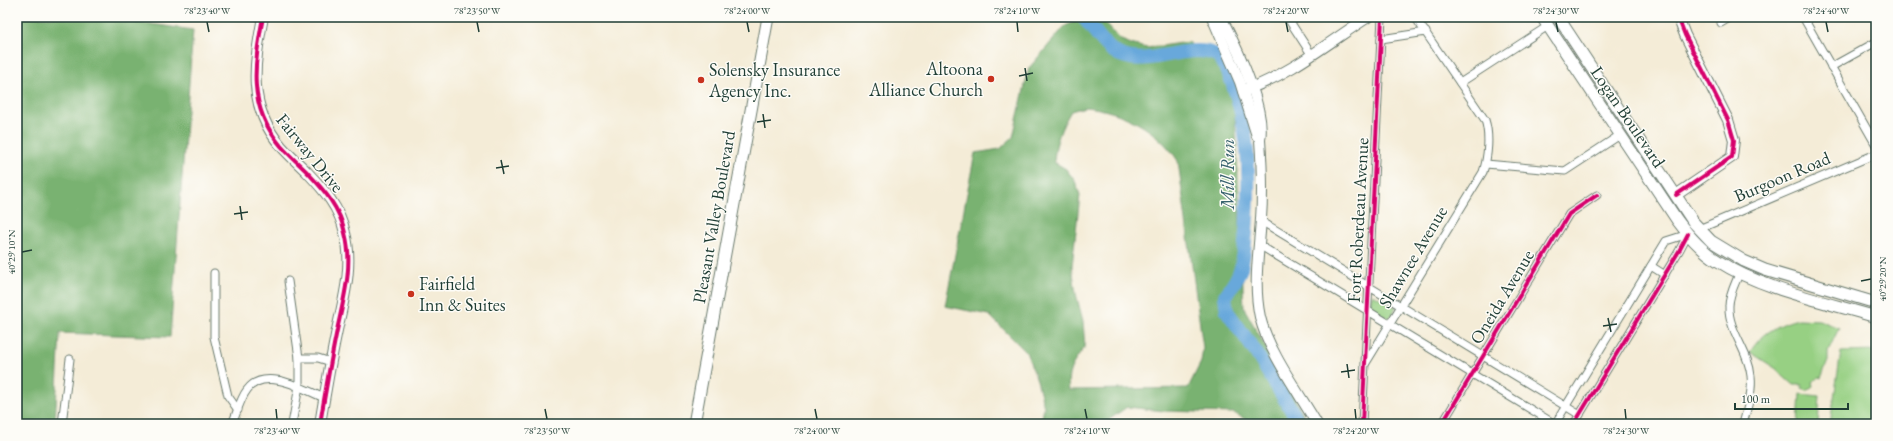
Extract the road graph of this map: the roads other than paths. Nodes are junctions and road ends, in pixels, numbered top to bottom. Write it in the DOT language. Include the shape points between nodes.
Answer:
graph roads {
  1 [pos="263,17"];
  2 [pos="768,17"];
  3 [pos="1212,17"];
  4 [pos="1221,17"];
  5 [pos="1287,17"];
  6 [pos="1368,17"];
  7 [pos="1382,17"];
  8 [pos="1415,17"];
  9 [pos="1559,17"];
  10 [pos="1678,17"];
  11 [pos="1731,17"];
  12 [pos="1803,17"];
  13 [pos="1545,22"];
  14 [pos="1721,23"];
  15 [pos="1426,32"];
  16 [pos="1382,39"];
  17 [pos="1876,42"];
  18 [pos="1311,54"];
  19 [pos="1831,67"];
  20 [pos="1460,83"];
  21 [pos="1247,90"];
  22 [pos="1620,135"];
  23 [pos="1876,145"];
  24 [pos="1876,154"];
  25 [pos="1486,164"];
  26 [pos="1597,196"];
  27 [pos="1676,196"];
  28 [pos="1261,221"];
  29 [pos="1699,229"];
  30 [pos="1688,234"];
  31 [pos="1259,245"];
  32 [pos="1651,266"];
  33 [pos="214,273"];
  34 [pos="1739,274"];
  35 [pos="1665,275"];
  36 [pos="288,281"];
  37 [pos="1369,286"];
  38 [pos="1876,303"];
  39 [pos="1401,306"];
  40 [pos="1367,310"];
  41 [pos="1876,317"];
  42 [pos="1390,324"];
  43 [pos="1483,356"];
  44 [pos="300,358"];
  45 [pos="70,359"];
  46 [pos="331,362"];
  47 [pos="1365,365"];
  48 [pos="1473,374"];
  49 [pos="299,386"];
  50 [pos="324,398"];
  51 [pos="1566,406"];
  52 [pos="238,410"];
  53 [pos="1580,415"];
  54 [pos="62,424"];
  55 [pos="232,424"];
  56 [pos="292,424"];
  57 [pos="320,424"];
  58 [pos="694,424"];
  59 [pos="1317,424"];
  60 [pos="1362,424"];
  61 [pos="1442,424"];
  62 [pos="1555,424"];
  63 [pos="1574,424"];
  64 [pos="1743,424"];
  1 -- 46 [label="street, Fairway Drive" via="255,74 263,118 282,146 330,198 342,222 348,245 346,282"];
  2 -- 58 [label="main road, Pleasant Valley Boulevard"];
  3 -- 21 [label="street"];
  4 -- 21 [label="street" via="1237,50"];
  5 -- 18 [label="street"];
  6 -- 18 [label="street"];
  7 -- 16 [label="street, Fort Roberdeau Avenue"];
  8 -- 15 [label="street"];
  9 -- 27 [label="main road, Logan Boulevard"];
  10 -- 27 [label="street" via="1728,120 1734,140 1732,157"];
  11 -- 14 [label="street"];
  12 -- 19 [label="street"];
  13 -- 20 [label="street"];
  13 -- 22 [label="main road, Logan Boulevard"];
  15 -- 16 [label="street"];
  15 -- 20 [label="street"];
  16 -- 37 [label="street, Fort Roberdeau Avenue"];
  17 -- 19 [label="street"];
  18 -- 21 [label="street" via="1283,73"];
  19 -- 23 [label="street"];
  20 -- 25 [label="street" via="1486,120"];
  21 -- 28 [label="street" via="1258,111 1261,132"];
  22 -- 25 [label="street" via="1565,171"];
  22 -- 30 [label="main road, Logan Boulevard"];
  24 -- 29 [label="street, Burgoon Road"];
  25 -- 39 [label="street, Shawnee Avenue"];
  26 -- 43 [label="street, Oneida Avenue" via="1569,214"];
  27 -- 29 [label="main road, Logan Boulevard"];
  28 -- 31 [label="street"];
  28 -- 37 [label="street"];
  29 -- 30 [label="main road"];
  29 -- 38 [label="main road, Logan Boulevard" via="1721,248 1765,270"];
  30 -- 32 [label="street" via="1666,240"];
  30 -- 34 [label="main road, Logan Boulevard" via="1716,260"];
  30 -- 35 [label="street"];
  31 -- 40 [label="street"];
  31 -- 59 [label="street" via="1256,291 1260,317 1276,355"];
  32 -- 35 [label="street"];
  32 -- 51 [label="street"];
  33 -- 52 [label="street" via="214,337 228,396"];
  34 -- 41 [label="main road, Logan Boulevard"];
  34 -- 64 [label="street" via="1729,306 1730,320 1749,364 1751,376"];
  35 -- 53 [label="street"];
  36 -- 44 [label="street"];
  37 -- 39 [label="street"];
  37 -- 40 [label="street, Fort Roberdeau Avenue"];
  39 -- 42 [label="street, Shawnee Avenue"];
  39 -- 43 [label="street"];
  40 -- 42 [label="street"];
  40 -- 47 [label="street, Fort Roberdeau Avenue"];
  42 -- 47 [label="street, Shawnee Avenue"];
  42 -- 48 [label="street"];
  43 -- 48 [label="street, Oneida Avenue"];
  43 -- 51 [label="street"];
  44 -- 46 [label="street" via="318,358"];
  44 -- 49 [label="street"];
  45 -- 54 [label="street"];
  46 -- 50 [label="street, Fairway Drive"];
  47 -- 60 [label="street, Fort Roberdeau Avenue"];
  48 -- 61 [label="street, Oneida Avenue"];
  48 -- 62 [label="street"];
  49 -- 50 [label="street"];
  49 -- 52 [label="street" via="270,378 259,380 247,389"];
  49 -- 56 [label="street"];
  50 -- 57 [label="street, Fairway Drive"];
  51 -- 53 [label="street"];
  51 -- 62 [label="street"];
  52 -- 55 [label="street"];
  53 -- 63 [label="street"];
}
